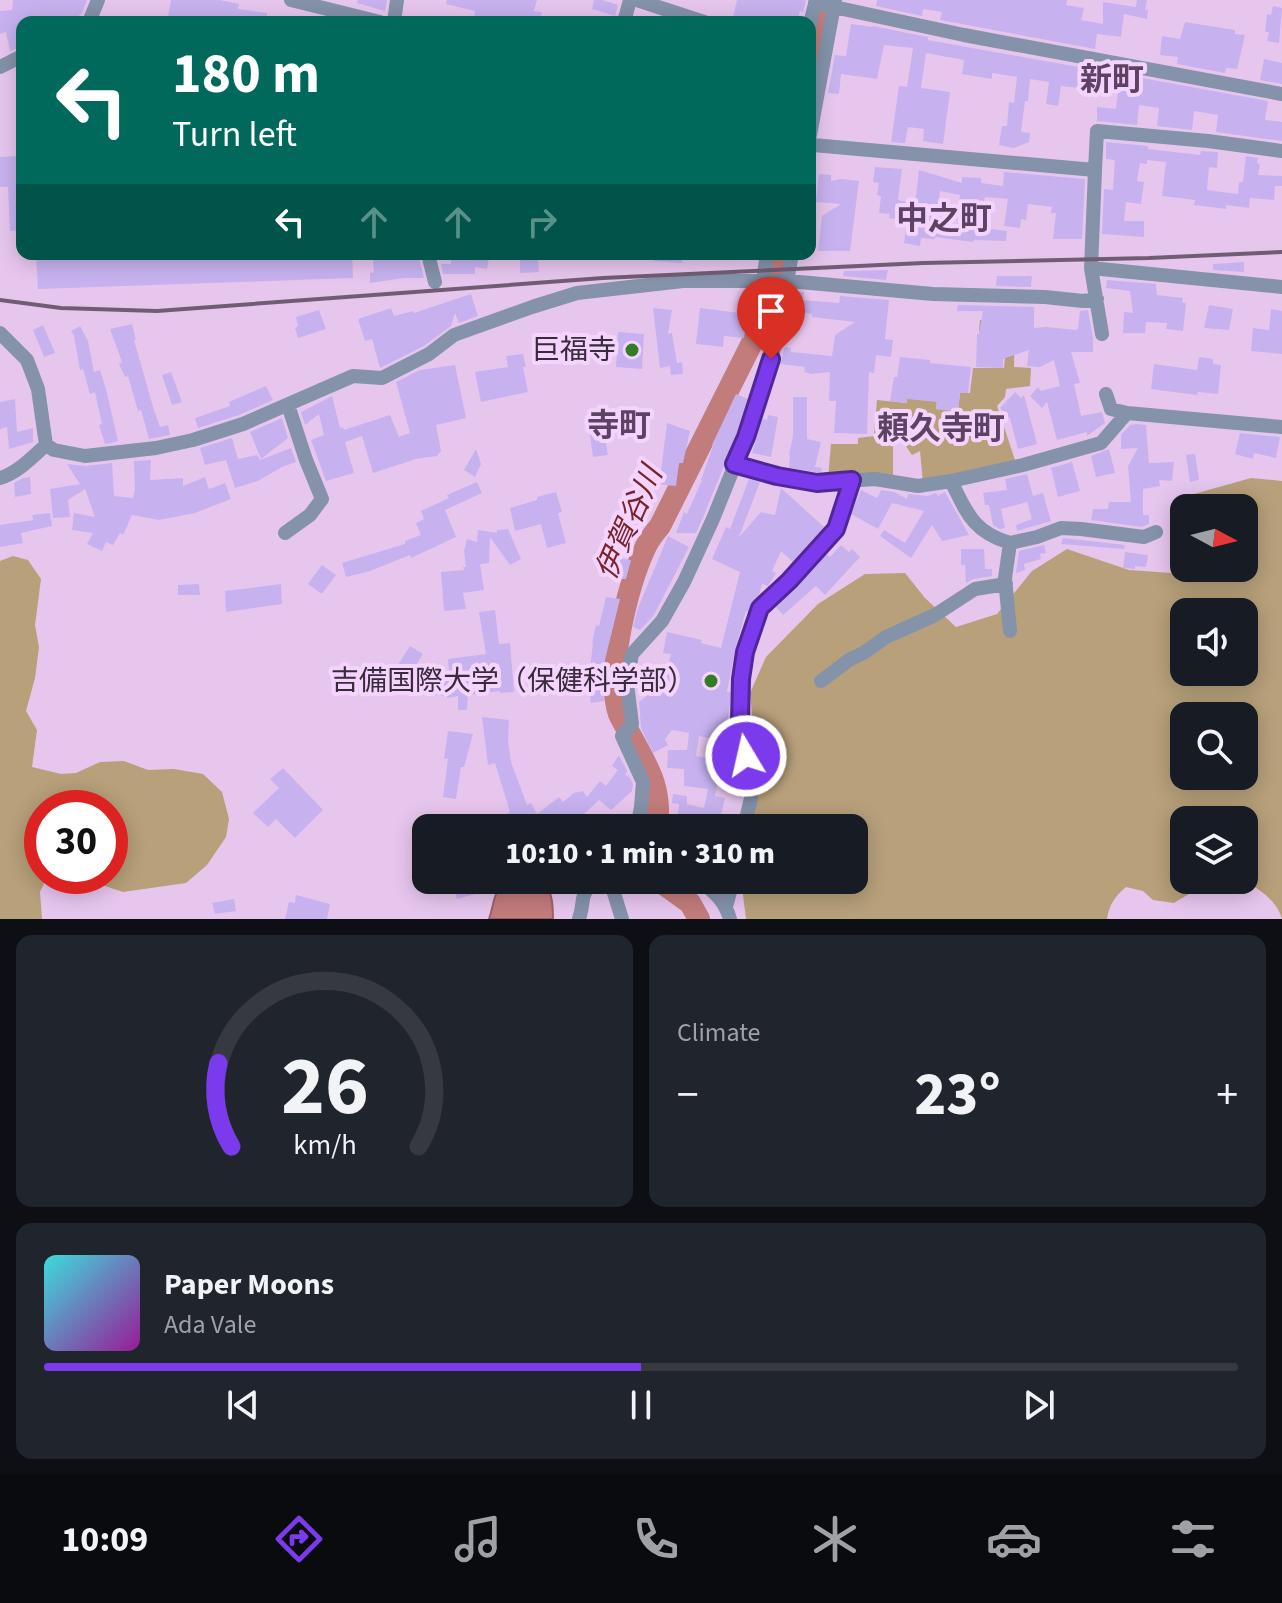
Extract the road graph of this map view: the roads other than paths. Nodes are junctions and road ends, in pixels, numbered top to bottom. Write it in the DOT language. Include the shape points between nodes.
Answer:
graph roads {
  1 [pos="291,0"];
  2 [pos="637,0"];
  3 [pos="825,3"];
  4 [pos="356,16"];
  5 [pos="686,16"];
  6 [pos="816,84"];
  7 [pos="1282,94"];
  8 [pos="816,145"];
  9 [pos="1282,151"];
  10 [pos="1095,170"];
  11 [pos="430,260"];
  12 [pos="766,260"];
  13 [pos="791,260"];
  14 [pos="1091,268"];
  15 [pos="764,281"];
  16 [pos="788,281"];
  17 [pos="435,282"];
  18 [pos="1282,287"];
  19 [pos="1097,299"];
  20 [pos="0,333"];
  21 [pos="1102,334"];
  22 [pos="1106,394"];
  23 [pos="288,405"];
  24 [pos="1127,413"];
  25 [pos="1282,427"];
  26 [pos="46,445"];
  27 [pos="734,464"];
  28 [pos="0,478"];
  29 [pos="852,480"];
  30 [pos="951,481"];
  31 [pos="1156,532"];
  32 [pos="285,533"];
  33 [pos="1010,543"];
  34 [pos="1006,584"];
  35 [pos="1010,631"];
  36 [pos="821,681"];
  37 [pos="640,814"];
  38 [pos="747,814"];
  39 [pos="584,894"];
  40 [pos="614,894"];
  41 [pos="716,894"];
  42 [pos="728,913"];
  43 [pos="579,919"];
  44 [pos="622,919"];
  1 -- 4 [label="street"];
  2 -- 5 [label="street"];
  3 -- 6 [label="street"];
  3 -- 7 [label="street" via="964,35"];
  8 -- 10 [label="street"];
  9 -- 10 [label="street" via="1097,131"];
  10 -- 14 [label="street"];
  11 -- 17 [label="street"];
  12 -- 15 [label="street"];
  13 -- 16 [label="street"];
  14 -- 18 [label="street"];
  14 -- 19 [label="street"];
  15 -- 16 [label="street"];
  15 -- 23 [label="street" via="683,281 577,293 454,335 382,378 353,376"];
  16 -- 19 [label="street" via="933,294"];
  16 -- 27 [label="street" via="776,342"];
  19 -- 21 [label="street"];
  20 -- 26 [label="street" via="27,360 38,389"];
  22 -- 24 [label="street" via="1111,409"];
  23 -- 26 [label="street" via="243,424 156,448 85,456"];
  23 -- 32 [label="street" via="322,499"];
  24 -- 25 [label="street"];
  24 -- 30 [label="street" via="1101,443"];
  26 -- 28 [label="street"];
  27 -- 29 [label="street" via="817,483"];
  27 -- 37 [label="street" via="684,582 662,621 632,654 627,730 643,782"];
  29 -- 30 [label="street" via="918,486"];
  29 -- 38 [label="street" via="836,529 760,608 745,652 740,722 751,772"];
  30 -- 33 [label="street" via="981,530"];
  31 -- 33 [label="street" via="1144,537 1061,528"];
  33 -- 34 [label="street"];
  34 -- 35 [label="street"];
  34 -- 36 [label="street" via="975,589 886,637"];
  39 -- 43 [label="street"];
  40 -- 44 [label="street"];
  41 -- 42 [label="street"];
}
